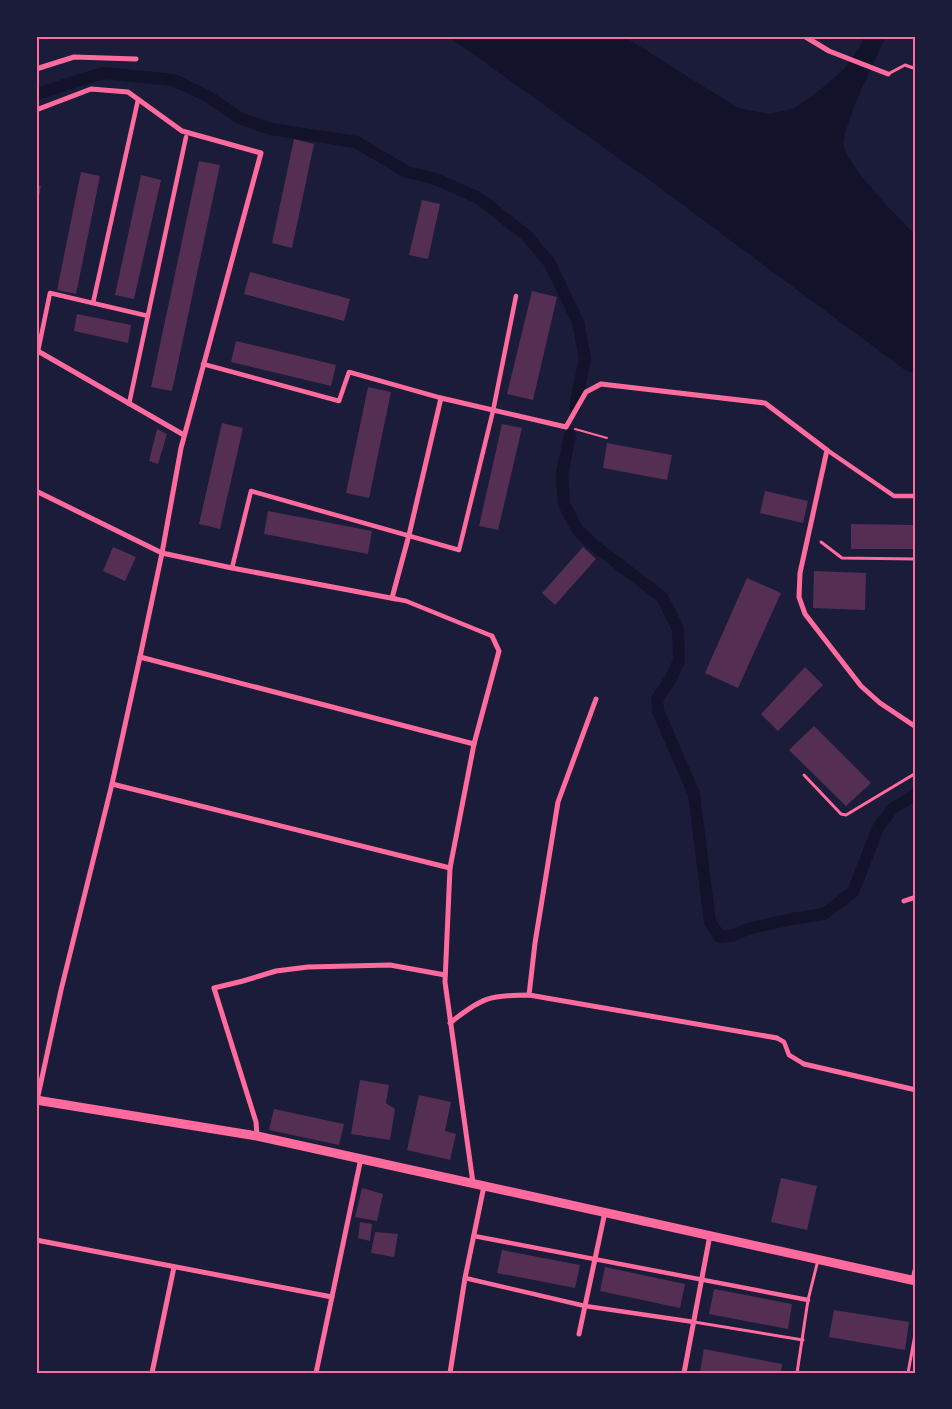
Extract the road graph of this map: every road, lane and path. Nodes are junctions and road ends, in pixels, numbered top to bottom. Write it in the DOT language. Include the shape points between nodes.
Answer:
graph roads {
  1 [pos="804,36"];
  2 [pos="136,59"];
  3 [pos="916,68"];
  4 [pos="36,70"];
  5 [pos="888,74"];
  6 [pos="138,100"];
  7 [pos="36,110"];
  8 [pos="186,138"];
  9 [pos="516,296"];
  10 [pos="94,304"];
  11 [pos="148,316"];
  12 [pos="37,351"];
  13 [pos="203,364"];
  14 [pos="441,398"];
  15 [pos="129,404"];
  16 [pos="493,411"];
  17 [pos="566,427"];
  18 [pos="184,435"];
  19 [pos="607,438"];
  20 [pos="827,450"];
  21 [pos="36,491"];
  22 [pos="916,496"];
  23 [pos="409,535"];
  24 [pos="821,542"];
  25 [pos="162,553"];
  26 [pos="916,560"];
  27 [pos="232,568"];
  28 [pos="394,598"];
  29 [pos="492,636"];
  30 [pos="140,657"];
  31 [pos="596,699"];
  32 [pos="916,727"];
  33 [pos="474,744"];
  34 [pos="916,773"];
  35 [pos="804,775"];
  36 [pos="112,784"];
  37 [pos="450,868"];
  38 [pos="916,897"];
  39 [pos="904,901"];
  40 [pos="445,974"];
  41 [pos="529,995"];
  42 [pos="450,1023"];
  43 [pos="777,1038"];
  44 [pos="804,1064"];
  45 [pos="916,1090"];
  46 [pos="37,1102"];
  47 [pos="257,1136"];
  48 [pos="361,1158"];
  49 [pos="473,1183"];
  50 [pos="484,1186"];
  51 [pos="605,1212"];
  52 [pos="710,1235"];
  53 [pos="474,1236"];
  54 [pos="36,1240"];
  55 [pos="818,1259"];
  56 [pos="595,1260"];
  57 [pos="916,1266"];
  58 [pos="174,1267"];
  59 [pos="465,1278"];
  60 [pos="700,1280"];
  61 [pos="914,1281"];
  62 [pos="332,1297"];
  63 [pos="808,1300"];
  64 [pos="585,1306"];
  65 [pos="694,1322"];
  66 [pos="916,1329"];
  67 [pos="579,1334"];
  68 [pos="803,1340"];
  69 [pos="152,1373"];
  70 [pos="316,1373"];
  71 [pos="450,1373"];
  72 [pos="684,1373"];
  73 [pos="797,1373"];
  74 [pos="908,1373"];
  1 -- 5 [label="street" via="829,51"];
  2 -- 4 [label="street" via="74,57"];
  3 -- 5 [label="lane" via="905,65"];
  6 -- 7 [label="street" via="128,92 91,90"];
  6 -- 10 [label="street"];
  6 -- 13 [label="street" via="182,131 261,153"];
  8 -- 11 [label="street"];
  9 -- 16 [label="street"];
  10 -- 11 [label="street"];
  10 -- 12 [label="street" via="50,293"];
  11 -- 15 [label="street"];
  12 -- 15 [label="street"];
  13 -- 14 [label="street" via="339,401 349,372"];
  13 -- 18 [label="street"];
  14 -- 16 [label="street"];
  14 -- 23 [label="street"];
  15 -- 18 [label="street"];
  16 -- 17 [label="street"];
  16 -- 23 [label="street" via="459,550"];
  17 -- 19 [label="path"];
  17 -- 20 [label="street" via="586,392 600,384 765,403"];
  18 -- 25 [label="street"];
  20 -- 22 [label="street" via="894,496"];
  20 -- 32 [label="street" via="800,573 799,597 805,614 861,686 880,704"];
  21 -- 25 [label="street"];
  23 -- 27 [label="street" via="251,491"];
  23 -- 28 [label="street"];
  24 -- 26 [label="lane" via="842,558"];
  25 -- 27 [label="street"];
  25 -- 30 [label="street"];
  27 -- 28 [label="street"];
  28 -- 29 [label="street"];
  29 -- 33 [label="street" via="499,651"];
  30 -- 33 [label="street"];
  30 -- 36 [label="street"];
  31 -- 41 [label="street" via="558,802"];
  33 -- 37 [label="street"];
  34 -- 35 [label="lane" via="846,816"];
  36 -- 37 [label="street"];
  36 -- 46 [label="street"];
  37 -- 40 [label="street"];
  38 -- 39 [label="street"];
  40 -- 42 [label="street"];
  40 -- 47 [label="street" via="390,964 308,967 276,971 214,988 256,1122"];
  41 -- 42 [label="street" via="486,999"];
  41 -- 43 [label="street"];
  42 -- 49 [label="street"];
  43 -- 44 [label="street" via="784,1042 789,1055"];
  44 -- 45 [label="street"];
  46 -- 47 [label="main road"];
  47 -- 48 [label="main road"];
  48 -- 49 [label="main road"];
  48 -- 62 [label="street"];
  49 -- 50 [label="main road"];
  50 -- 51 [label="main road"];
  50 -- 53 [label="street"];
  51 -- 52 [label="main road"];
  51 -- 56 [label="street"];
  52 -- 55 [label="main road"];
  52 -- 60 [label="street"];
  53 -- 56 [label="street"];
  53 -- 59 [label="street"];
  54 -- 58 [label="street"];
  55 -- 61 [label="main road"];
  55 -- 63 [label="lane"];
  56 -- 60 [label="street"];
  56 -- 64 [label="street"];
  57 -- 61 [label="street"];
  58 -- 62 [label="street"];
  58 -- 69 [label="street"];
  59 -- 64 [label="street"];
  59 -- 71 [label="street"];
  60 -- 63 [label="street"];
  60 -- 65 [label="street"];
  62 -- 70 [label="street"];
  63 -- 68 [label="lane"];
  64 -- 65 [label="street"];
  64 -- 67 [label="street"];
  65 -- 68 [label="lane"];
  65 -- 72 [label="street"];
  66 -- 74 [label="lane"];
  68 -- 73 [label="lane"];
}
